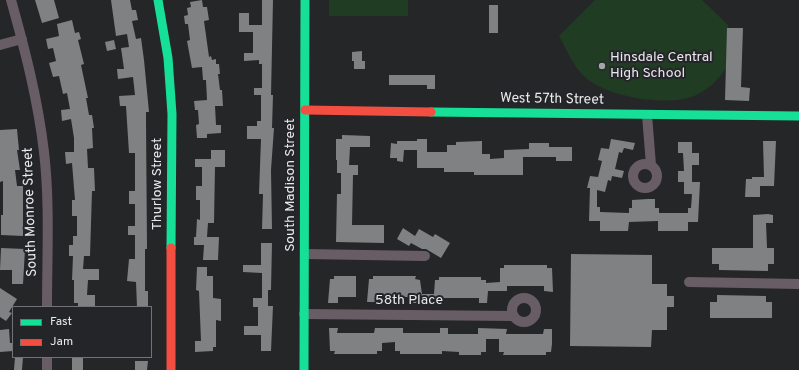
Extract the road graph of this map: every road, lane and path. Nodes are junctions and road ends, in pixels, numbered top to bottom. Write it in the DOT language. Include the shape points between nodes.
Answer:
graph roads {
  1 [pos="11,0"];
  2 [pos="158,0"];
  3 [pos="305,0"];
  4 [pos="22,40"];
  5 [pos="0,45"];
  6 [pos="305,110"];
  7 [pos="647,115"];
  8 [pos="799,116"];
  9 [pos="652,165"];
  10 [pos="305,254"];
  11 [pos="425,256"];
  12 [pos="689,282"];
  13 [pos="799,284"];
  14 [pos="47,306"];
  15 [pos="304,314"];
  16 [pos="514,316"];
  17 [pos="47,358"];
  18 [pos="47,370"];
  19 [pos="171,370"];
  20 [pos="304,370"];
  1 -- 4 [label="street, South Monroe Street"];
  2 -- 19 [label="street, Thurlow Street" via="168,58 172,114"];
  3 -- 6 [label="street, South Madison Street"];
  4 -- 5 [label="street"];
  4 -- 14 [label="street, South Monroe Street" via="35,94 44,153"];
  6 -- 7 [label="street, West 57th Street"];
  6 -- 10 [label="street, South Madison Street"];
  7 -- 8 [label="street, West 57th Street"];
  7 -- 9 [label="street"];
  10 -- 11 [label="street"];
  10 -- 15 [label="street, South Madison Street"];
  12 -- 13 [label="street"];
  15 -- 16 [label="street, 58th Place"];
  15 -- 20 [label="street, South Madison Street"];
  17 -- 18 [label="street"];
}
